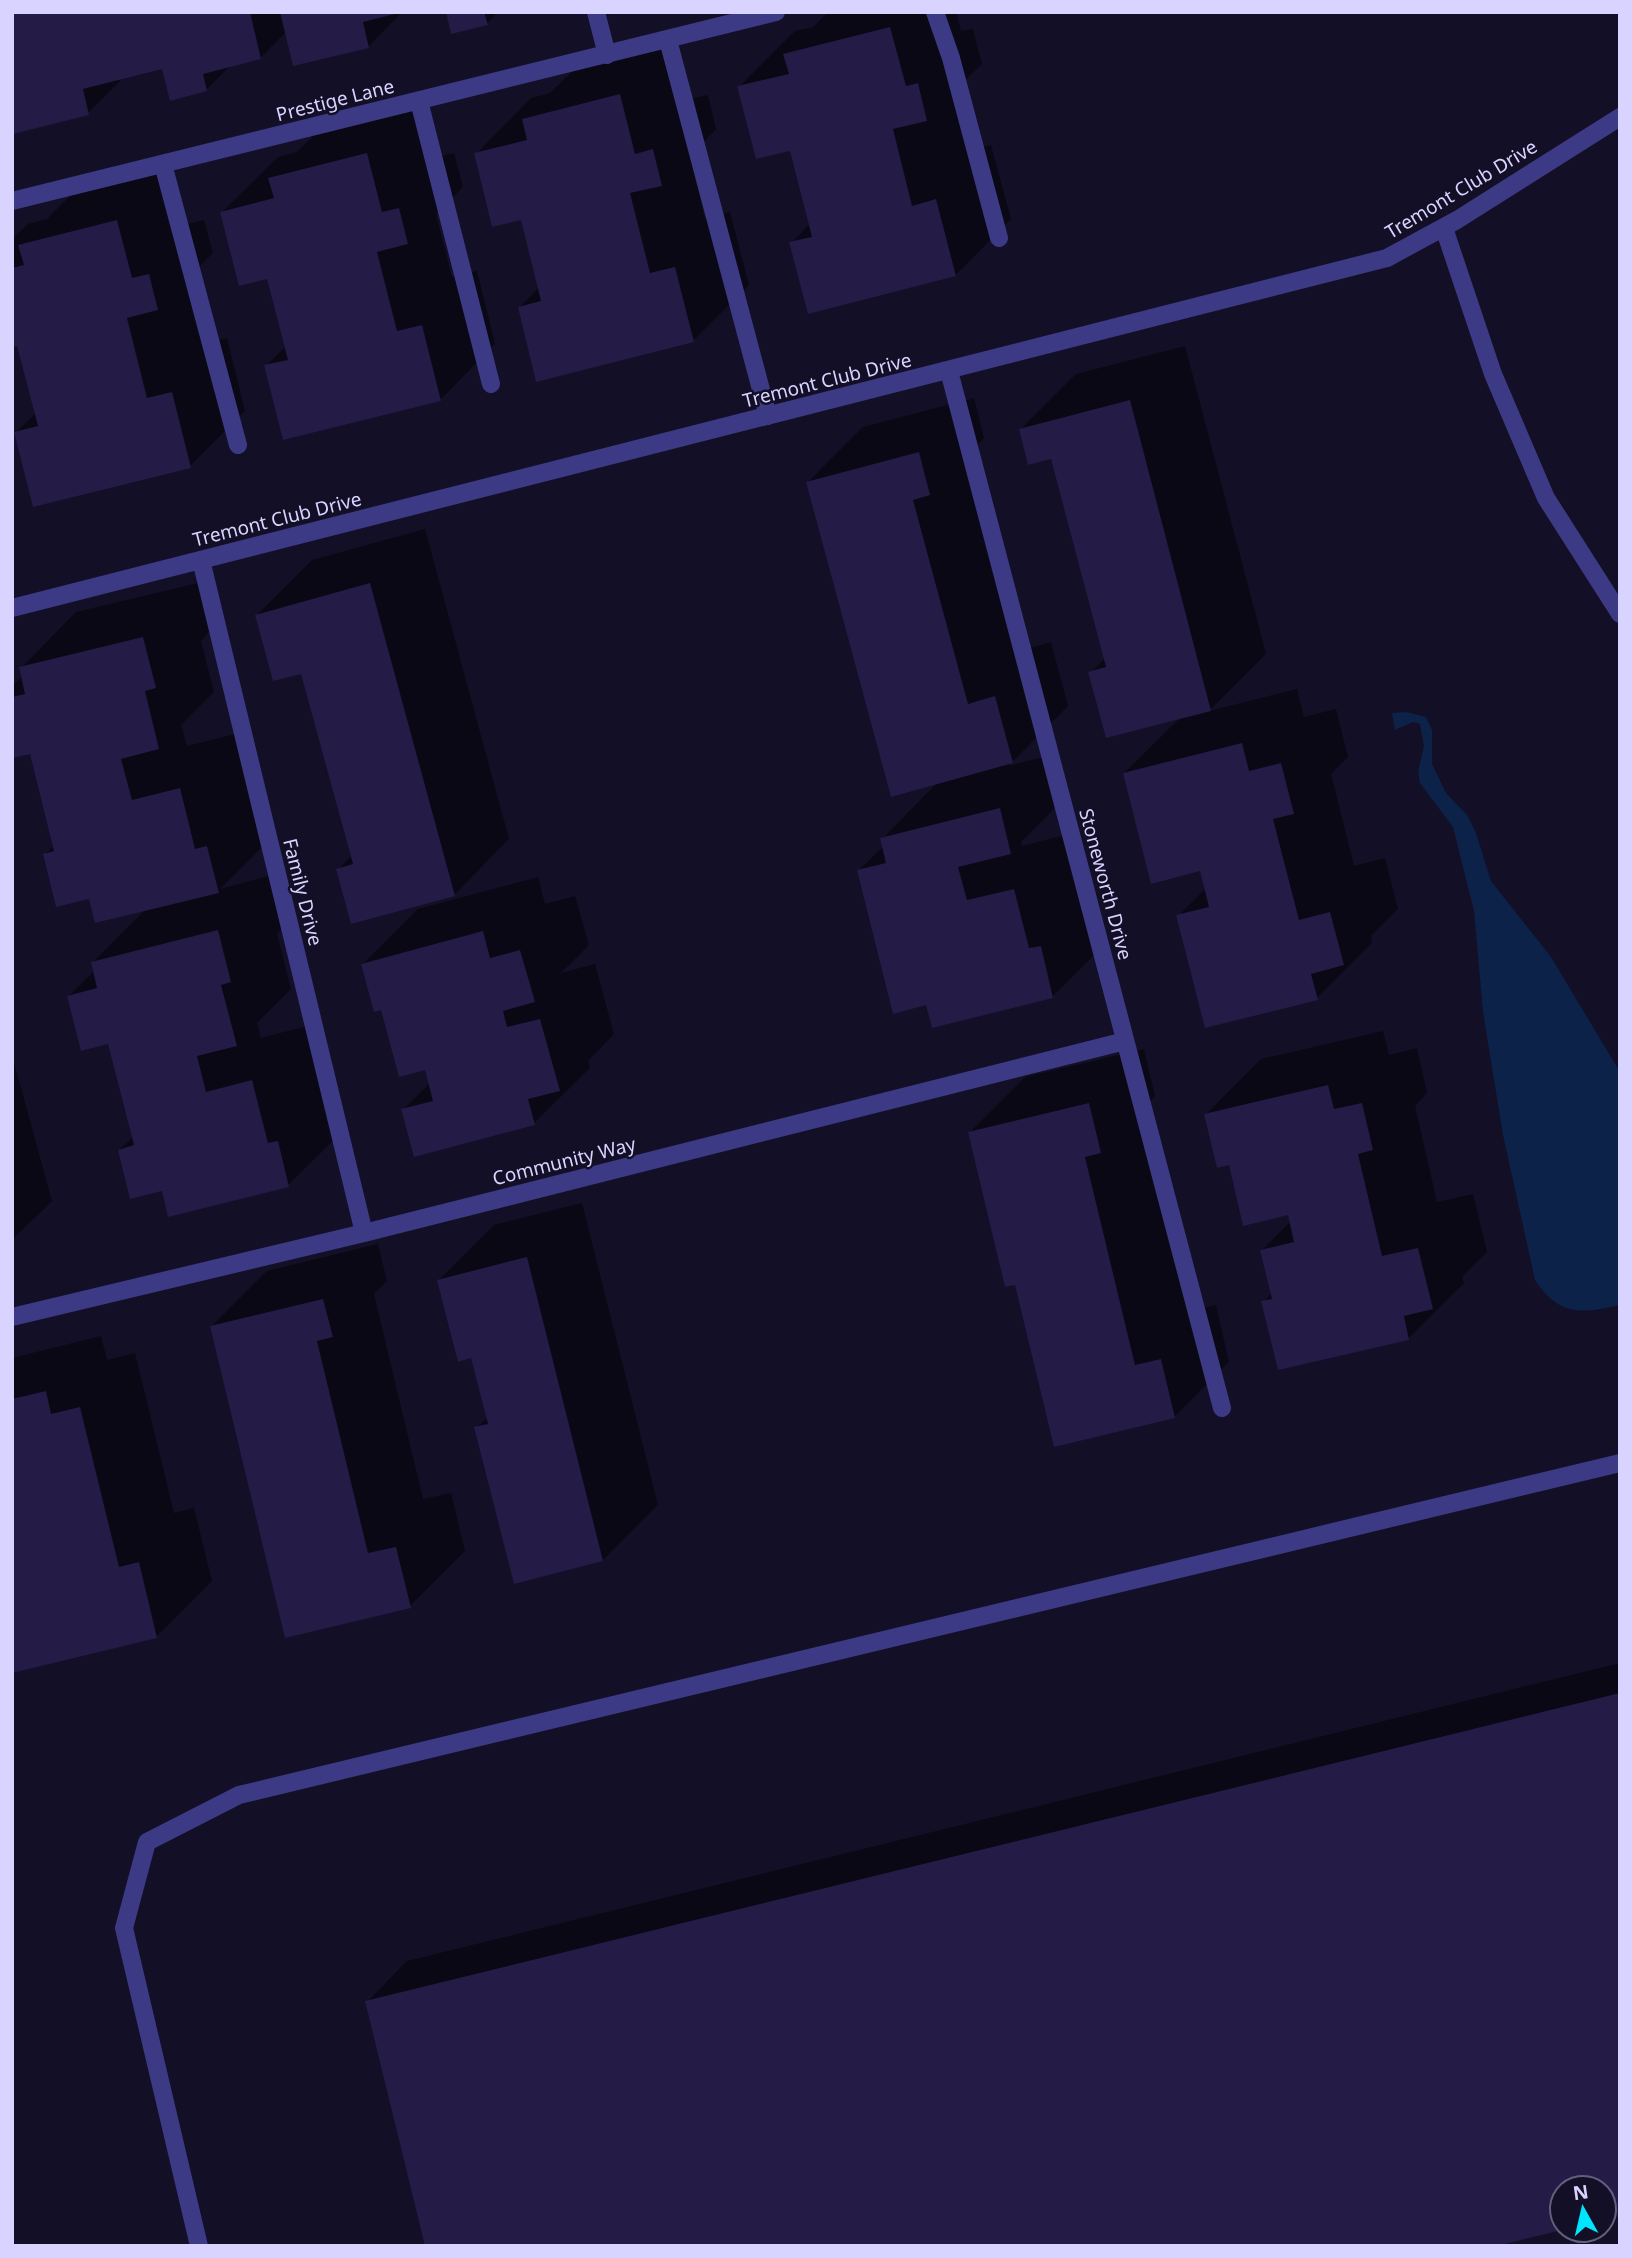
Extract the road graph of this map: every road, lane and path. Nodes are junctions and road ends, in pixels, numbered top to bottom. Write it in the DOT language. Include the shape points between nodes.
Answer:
graph roads {
  1 [pos="596,12"];
  2 [pos="776,12"];
  3 [pos="935,12"];
  4 [pos="668,40"];
  5 [pos="607,55"];
  6 [pos="419,101"];
  7 [pos="1620,117"];
  8 [pos="163,164"];
  9 [pos="12,201"];
  10 [pos="1444,228"];
  11 [pos="999,238"];
  12 [pos="949,371"];
  13 [pos="491,384"];
  14 [pos="768,416"];
  15 [pos="238,444"];
  16 [pos="201,560"];
  17 [pos="12,608"];
  18 [pos="1620,614"];
  19 [pos="1125,1041"];
  20 [pos="364,1233"];
  21 [pos="12,1317"];
  22 [pos="1222,1408"];
  23 [pos="1620,1463"];
  24 [pos="200,2246"];
  1 -- 5 [label="street"];
  2 -- 4 [label="street, Prestige Lane"];
  3 -- 11 [label="street"];
  4 -- 5 [label="street, Prestige Lane"];
  4 -- 14 [label="street"];
  5 -- 6 [label="street, Prestige Lane"];
  6 -- 8 [label="street, Prestige Lane"];
  6 -- 13 [label="street"];
  7 -- 10 [label="street, Tremont Club Drive"];
  8 -- 9 [label="street, Prestige Lane"];
  8 -- 15 [label="street"];
  10 -- 12 [label="street, Tremont Club Drive" via="1387,258"];
  10 -- 18 [label="street" via="1493,374 1546,498"];
  12 -- 14 [label="street, Tremont Club Drive"];
  12 -- 19 [label="street, Stoneworth Drive"];
  14 -- 16 [label="street, Tremont Club Drive"];
  16 -- 17 [label="street, Tremont Club Drive"];
  16 -- 20 [label="street, Family Drive"];
  19 -- 20 [label="street, Community Way"];
  19 -- 22 [label="street, Stoneworth Drive"];
  20 -- 21 [label="street, Community Way"];
  23 -- 24 [label="street" via="239,1795 147,1842 124,1928"];
}
